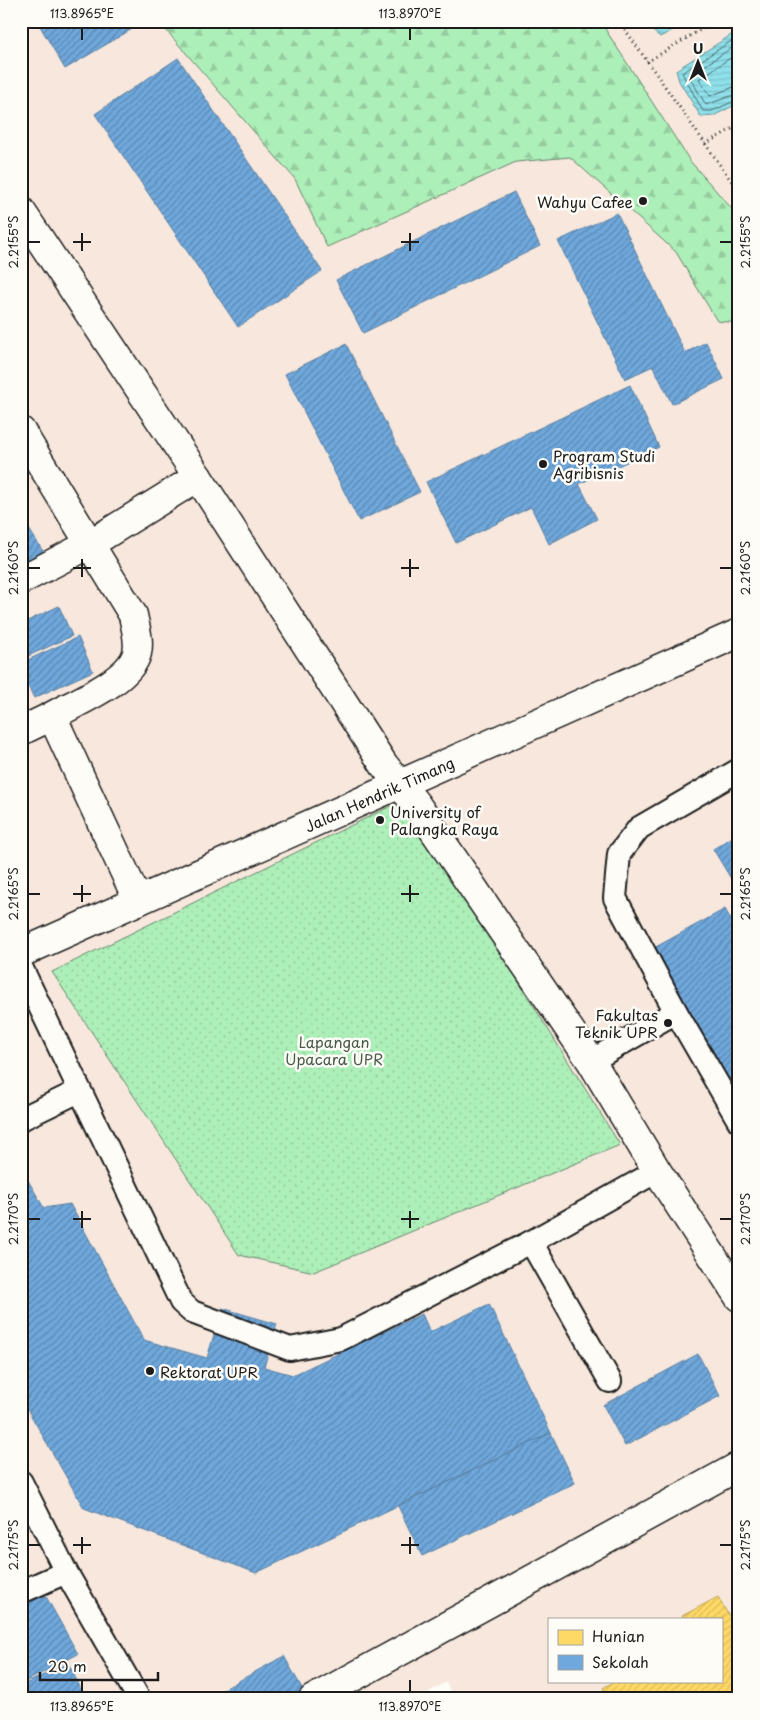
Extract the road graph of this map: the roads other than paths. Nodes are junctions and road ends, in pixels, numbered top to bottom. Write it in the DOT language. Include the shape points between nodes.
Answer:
graph roads {
  1 [pos="21,211"];
  2 [pos="21,431"];
  3 [pos="198,477"];
  4 [pos="90,544"];
  5 [pos="21,580"];
  6 [pos="739,633"];
  7 [pos="52,716"];
  8 [pos="21,730"];
  9 [pos="739,770"];
  10 [pos="402,784"];
  11 [pos="138,901"];
  12 [pos="21,953"];
  13 [pos="21,967"];
  14 [pos="676,1012"];
  15 [pos="591,1061"];
  16 [pos="79,1091"];
  17 [pos="21,1119"];
  18 [pos="739,1121"];
  19 [pos="657,1171"];
  20 [pos="531,1242"];
  21 [pos="738,1294"];
  22 [pos="610,1381"];
  23 [pos="739,1466"];
  24 [pos="21,1482"];
  25 [pos="66,1572"];
  26 [pos="21,1592"];
  27 [pos="139,1699"];
  28 [pos="313,1699"];
  1 -- 3 [label="street"];
  2 -- 4 [label="street"];
  3 -- 4 [label="street"];
  3 -- 10 [label="street" via="384,765"];
  4 -- 5 [label="street"];
  4 -- 7 [label="street" via="133,615 138,638 137,654 128,671"];
  6 -- 10 [label="street, Jalan Hendrik Timang"];
  7 -- 8 [label="street"];
  7 -- 11 [label="street"];
  9 -- 14 [label="lane" via="640,828 619,854 615,898"];
  10 -- 11 [label="street, Jalan Hendrik Timang"];
  10 -- 15 [label="street"];
  11 -- 12 [label="street, Jalan Hendrik Timang"];
  13 -- 16 [label="lane"];
  14 -- 15 [label="lane"];
  14 -- 18 [label="lane"];
  15 -- 19 [label="street"];
  16 -- 17 [label="lane"];
  16 -- 20 [label="lane" via="180,1302 192,1312 290,1348 340,1339"];
  19 -- 20 [label="lane"];
  19 -- 21 [label="street"];
  20 -- 22 [label="lane"];
  23 -- 28 [label="street"];
  24 -- 25 [label="lane"];
  25 -- 26 [label="lane"];
  25 -- 27 [label="lane"];
}
